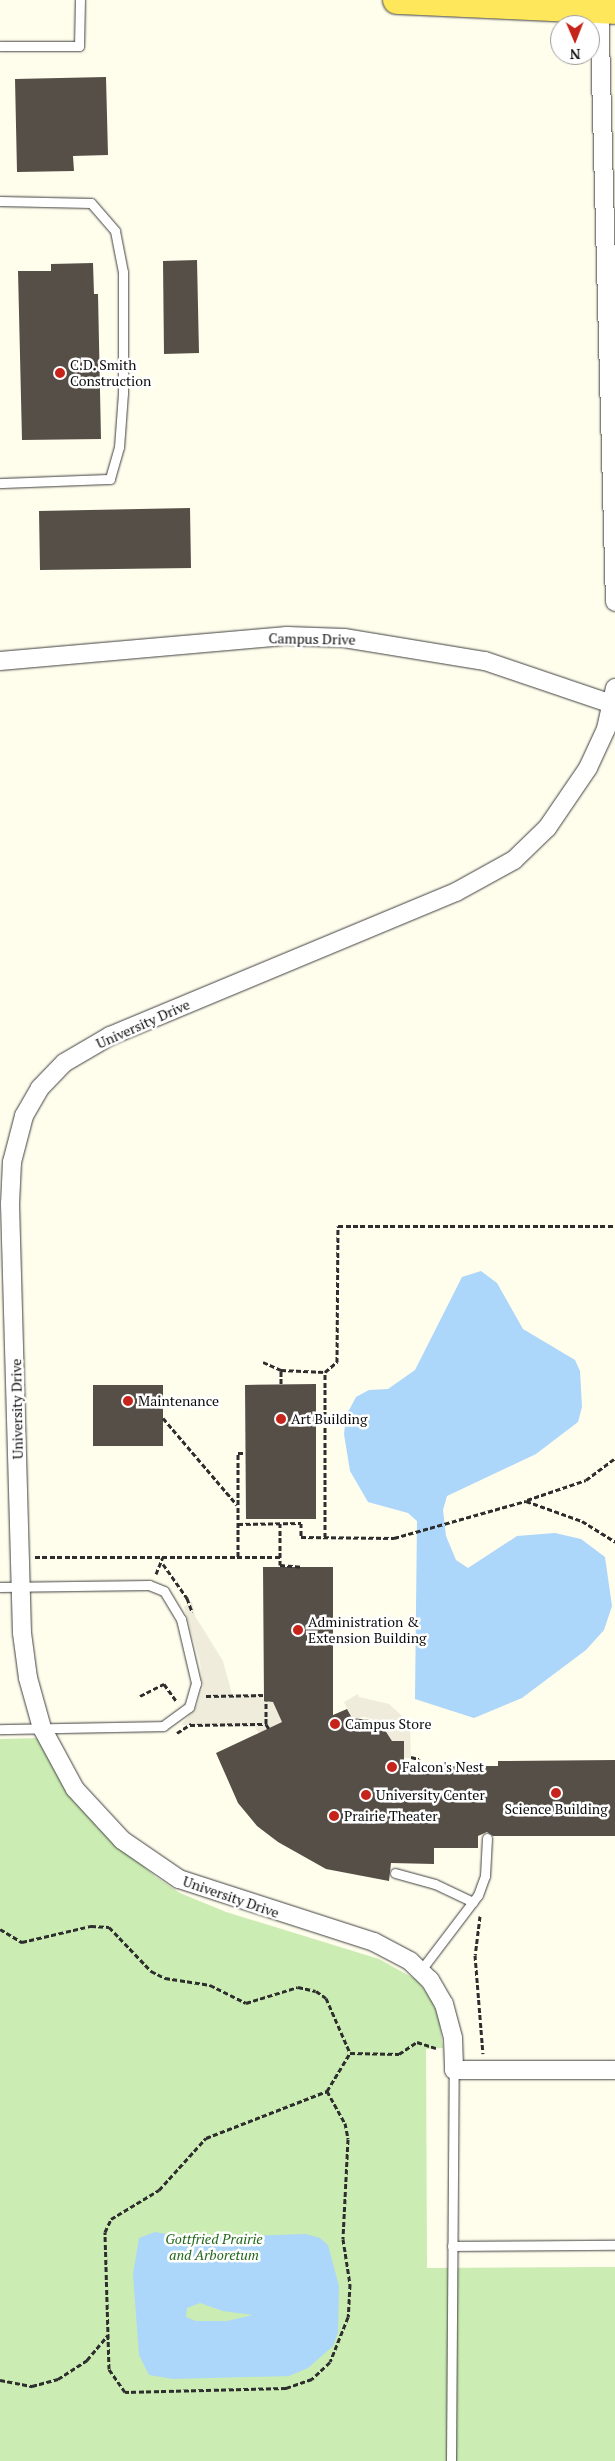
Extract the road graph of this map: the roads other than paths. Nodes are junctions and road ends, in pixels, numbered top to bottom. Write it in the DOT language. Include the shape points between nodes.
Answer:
graph roads {
  1 [pos="80,0"];
  2 [pos="397,0"];
  3 [pos="604,6"];
  4 [pos="0,46"];
  5 [pos="0,200"];
  6 [pos="612,342"];
  7 [pos="0,483"];
  8 [pos="615,602"];
  9 [pos="0,661"];
  10 [pos="614,699"];
  11 [pos="0,1587"];
  12 [pos="20,1588"];
  13 [pos="42,1728"];
  14 [pos="0,1729"];
  15 [pos="487,1838"];
  16 [pos="395,1873"];
  17 [pos="473,1902"];
  18 [pos="421,1970"];
  19 [pos="454,2064"];
  20 [pos="615,2070"];
  21 [pos="615,2245"];
  22 [pos="452,2246"];
  23 [pos="451,2461"];
  1 -- 4 [label="lane" via="80,46"];
  2 -- 3 [label="main road"];
  3 -- 6 [label="street"];
  5 -- 7 [label="lane" via="90,203 115,231 123,272 123,394 119,447 110,479"];
  6 -- 8 [label="street"];
  9 -- 10 [label="street, Campus Drive" via="287,636 344,638 401,644 486,661"];
  10 -- 12 [label="street, University Drive" via="606,729 568,801 547,828 506,865 456,892 110,1036 64,1063 40,1088 20,1129 11,1180"];
  11 -- 12 [label="lane"];
  12 -- 13 [label="street, University Drive" via="28,1678"];
  12 -- 13 [label="lane" via="150,1585 164,1591 176,1606 196,1670 194,1695 186,1710 170,1723 156,1728"];
  13 -- 14 [label="lane"];
  13 -- 18 [label="street, University Drive" via="68,1777 92,1811 122,1840 161,1869 204,1890 387,1946"];
  15 -- 17 [label="lane" via="485,1876"];
  16 -- 17 [label="lane" via="435,1884"];
  17 -- 18 [label="lane"];
  18 -- 19 [label="street, University Drive" via="444,2004"];
  19 -- 20 [label="street" via="483,2070"];
  19 -- 22 [label="lane"];
  21 -- 22 [label="lane"];
  22 -- 23 [label="lane"];
}
